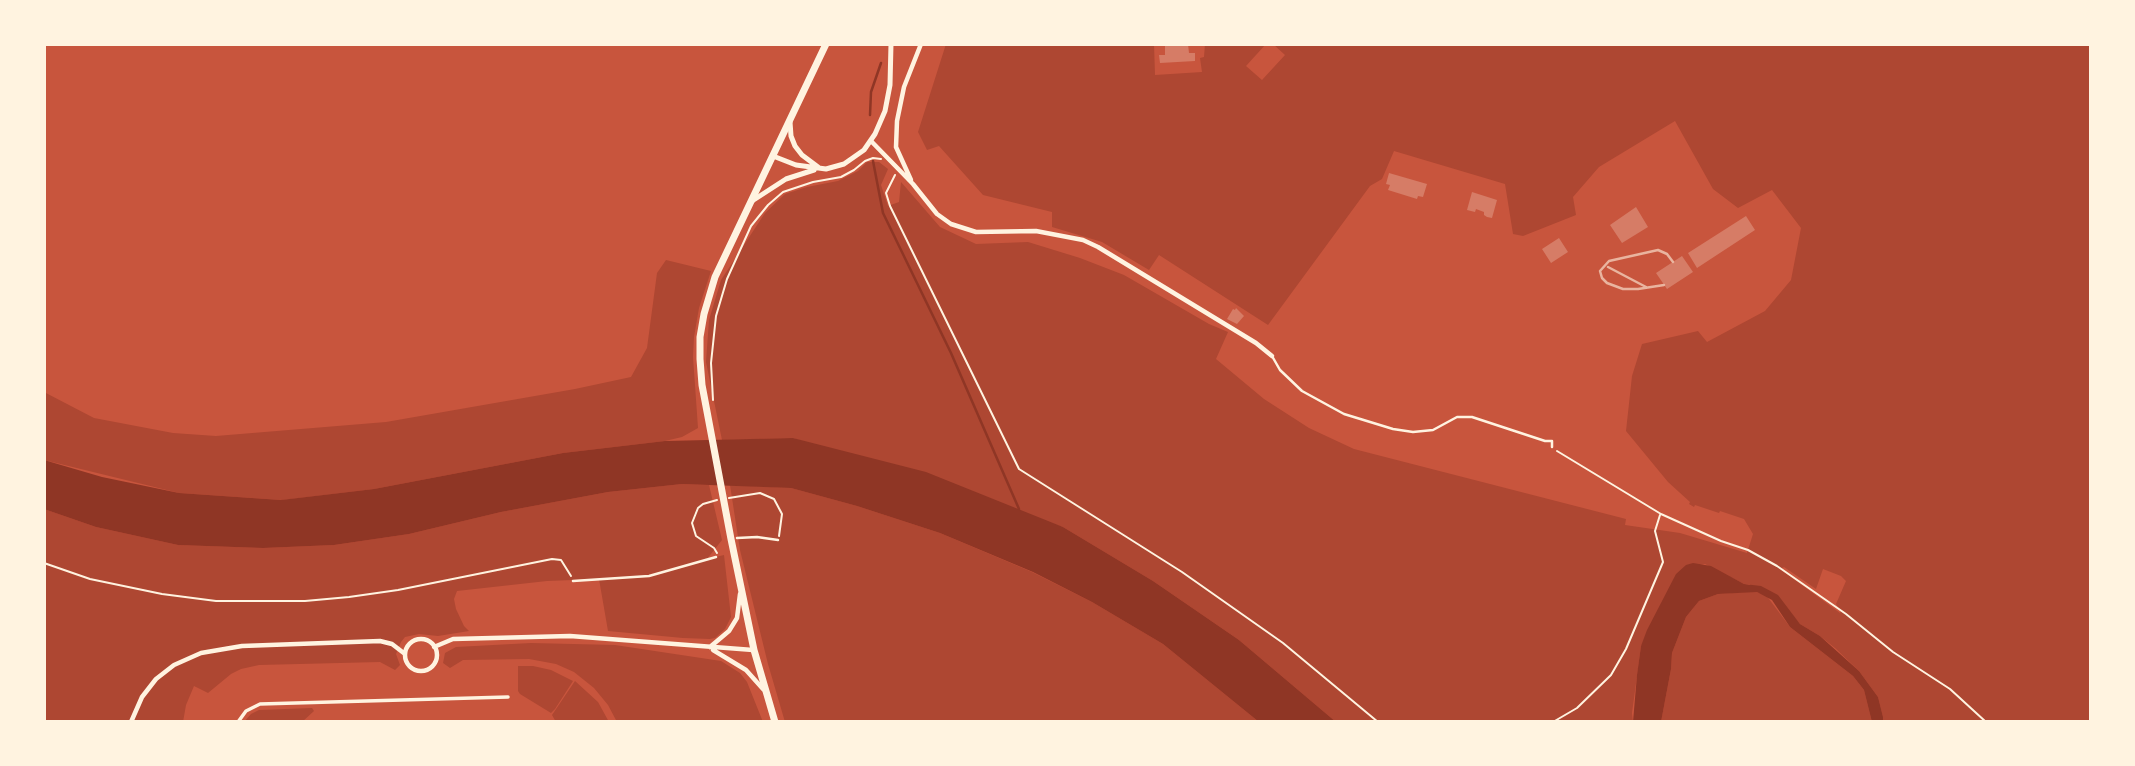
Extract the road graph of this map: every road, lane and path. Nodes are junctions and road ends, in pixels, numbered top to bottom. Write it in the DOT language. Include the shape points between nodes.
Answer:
graph roads {
  1 [pos="826,44"];
  2 [pos="891,44"];
  3 [pos="921,44"];
  4 [pos="790,120"];
  5 [pos="871,142"];
  6 [pos="773,156"];
  7 [pos="821,169"];
  8 [pos="897,169"];
  9 [pos="913,184"];
  10 [pos="751,202"];
  11 [pos="1272,356"];
  12 [pos="710,411"];
  13 [pos="1552,447"];
  14 [pos="1661,514"];
  15 [pos="737,538"];
  16 [pos="778,540"];
  17 [pos="716,557"];
  18 [pos="44,563"];
  19 [pos="573,581"];
  20 [pos="741,585"];
  21 [pos="434,647"];
  22 [pos="709,648"];
  23 [pos="754,650"];
  24 [pos="405,654"];
  25 [pos="765,692"];
  26 [pos="508,697"];
  27 [pos="131,722"];
  28 [pos="238,722"];
  29 [pos="775,722"];
  30 [pos="1378,722"];
  31 [pos="1553,722"];
  32 [pos="1986,722"];
  1 -- 4 [label="main road"];
  2 -- 5 [label="street" via="888,99"];
  3 -- 9 [label="street" via="897,121 896,147"];
  4 -- 6 [label="main road"];
  4 -- 7 [label="street" via="795,146"];
  5 -- 7 [label="street" via="848,162"];
  5 -- 8 [label="street"];
  6 -- 7 [label="street"];
  6 -- 10 [label="main road"];
  7 -- 10 [label="street" via="786,179"];
  8 -- 9 [label="street"];
  8 -- 12 [label="path" via="873,158 841,177 783,192 751,226 716,316"];
  8 -- 30 [label="path" via="886,193 890,206 1019,468 1283,643"];
  9 -- 11 [label="street" via="951,224 976,232 1036,231 1098,247"];
  10 -- 12 [label="main road" via="715,277 704,314 699,359"];
  11 -- 13 [label="lane" via="1302,391 1344,414 1413,432 1433,430 1457,417 1472,417 1552,441"];
  12 -- 20 [label="main road"];
  13 -- 14 [label="path"];
  14 -- 31 [label="path" via="1655,531 1663,562 1626,649 1611,675 1577,708"];
  14 -- 32 [label="path" via="1777,566 1950,688"];
  15 -- 16 [label="lane"];
  17 -- 19 [label="lane" via="649,576"];
  18 -- 19 [label="path" via="90,579 216,601 349,597 552,559 561,559"];
  20 -- 22 [label="street" via="737,618"];
  20 -- 23 [label="main road"];
  21 -- 22 [label="street" via="453,639 570,636"];
  21 -- 24 [label="street" via="417,640"];
  21 -- 24 [label="street" via="436,660 425,670 411,667"];
  22 -- 23 [label="street"];
  22 -- 25 [label="street" via="746,670"];
  23 -- 25 [label="main road"];
  24 -- 27 [label="street" via="380,641 242,646 201,653 174,665 156,680"];
  25 -- 29 [label="main road"];
  26 -- 28 [label="street" via="260,704 246,710"];
}
